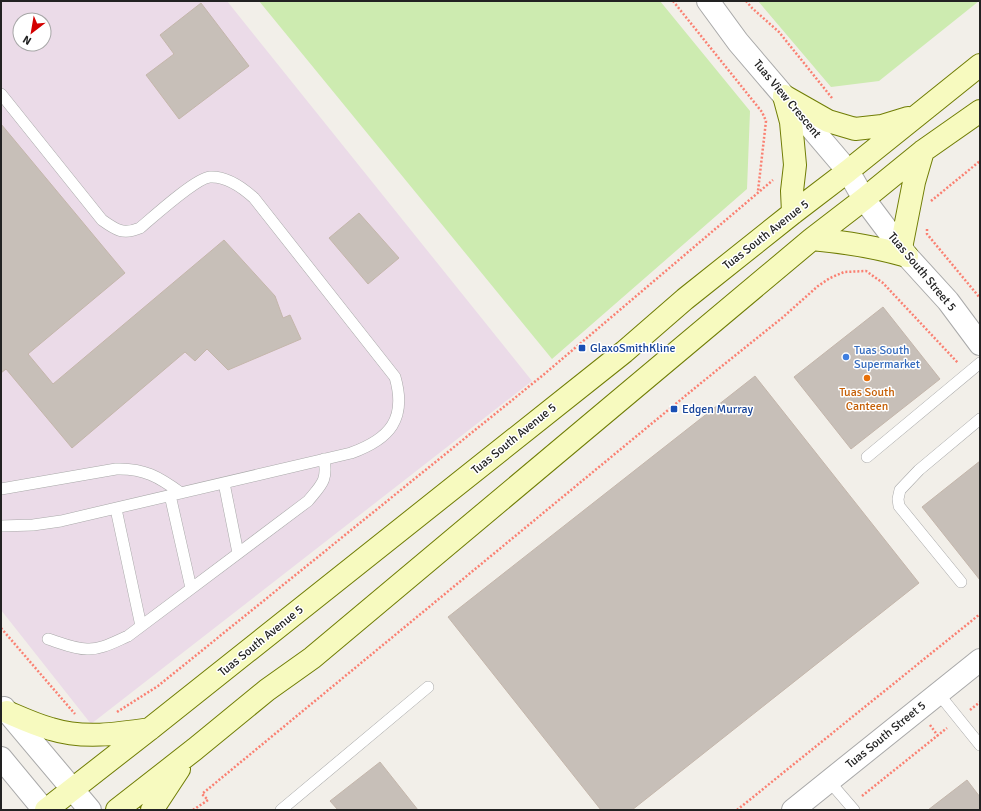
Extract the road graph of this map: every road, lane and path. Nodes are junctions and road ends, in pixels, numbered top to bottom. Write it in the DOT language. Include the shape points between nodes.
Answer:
graph roads {
  1 [pos="673,1"];
  2 [pos="708,1"];
  3 [pos="746,1"];
  4 [pos="980,65"];
  5 [pos="1,94"];
  6 [pos="784,96"];
  7 [pos="834,102"];
  8 [pos="980,111"];
  9 [pos="918,115"];
  10 [pos="923,151"];
  11 [pos="980,161"];
  12 [pos="848,171"];
  13 [pos="776,177"];
  14 [pos="758,192"];
  15 [pos="864,199"];
  16 [pos="929,206"];
  17 [pos="793,213"];
  18 [pos="926,222"];
  19 [pos="812,239"];
  20 [pos="904,252"];
  21 [pos="980,298"];
  22 [pos="980,344"];
  23 [pos="980,364"];
  24 [pos="968,373"];
  25 [pos="980,419"];
  26 [pos="867,457"];
  27 [pos="324,459"];
  28 [pos="224,483"];
  29 [pos="1,490"];
  30 [pos="176,494"];
  31 [pos="116,509"];
  32 [pos="1,526"];
  33 [pos="238,553"];
  34 [pos="961,582"];
  35 [pos="192,588"];
  36 [pos="980,614"];
  37 [pos="141,626"];
  38 [pos="1,628"];
  39 [pos="48,639"];
  40 [pos="980,660"];
  41 [pos="428,686"];
  42 [pos="938,693"];
  43 [pos="980,702"];
  44 [pos="4,708"];
  45 [pos="117,713"];
  46 [pos="81,718"];
  47 [pos="959,719"];
  48 [pos="151,728"];
  49 [pos="980,744"];
  50 [pos="195,749"];
  51 [pos="1,758"];
  52 [pos="829,781"];
  53 [pos="73,790"];
  54 [pos="852,808"];
  55 [pos="45,810"];
  56 [pos="90,810"];
  57 [pos="117,810"];
  58 [pos="152,810"];
  59 [pos="193,810"];
  60 [pos="281,810"];
  61 [pos="737,810"];
  62 [pos="793,810"];
  1 -- 14 [label="path" via="762,112 766,121"];
  2 -- 6 [label="street, Tuas View Crescent" via="738,42"];
  3 -- 7 [label="path" via="779,32"];
  4 -- 9 [label="main road, Tuas South Avenue 5"];
  5 -- 27 [label="lane" via="102,220 121,231 131,232 140,228 198,181 210,177 227,180 254,198 395,377 399,390 400,403 396,421 385,435 374,444 360,450"];
  6 -- 9 [label="main road" via="828,121 855,129 882,126"];
  6 -- 12 [label="street, Tuas View Crescent"];
  6 -- 17 [label="main road" via="795,165"];
  8 -- 10 [label="main road"];
  9 -- 12 [label="main road, Tuas South Avenue 5"];
  10 -- 15 [label="main road"];
  10 -- 20 [label="main road" via="914,182"];
  11 -- 16 [label="path" via="931,201"];
  12 -- 15 [label="street, Tuas View Crescent"];
  12 -- 17 [label="main road, Tuas South Avenue 5"];
  13 -- 14 [label="path"];
  14 -- 45 [label="path" via="542,376 158,686"];
  15 -- 19 [label="main road"];
  15 -- 20 [label="street, Tuas South Street 5"];
  17 -- 48 [label="main road, Tuas South Avenue 5" via="618,357"];
  18 -- 21 [label="path" via="927,234"];
  19 -- 20 [label="main road"];
  19 -- 50 [label="main road" via="312,658 267,690"];
  20 -- 22 [label="street, Tuas South Street 5" via="948,301"];
  23 -- 24 [label="lane"];
  24 -- 26 [label="lane"];
  24 -- 59 [label="path" via="883,283 866,271 844,272 830,278 202,794 208,800"];
  25 -- 34 [label="lane" via="919,470 900,490 898,500 899,506"];
  27 -- 28 [label="lane"];
  27 -- 33 [label="lane" via="324,481 308,501"];
  28 -- 30 [label="lane"];
  28 -- 33 [label="lane"];
  29 -- 30 [label="lane" via="130,468 164,480"];
  30 -- 31 [label="lane"];
  30 -- 35 [label="lane"];
  31 -- 32 [label="lane" via="61,521"];
  31 -- 37 [label="lane"];
  33 -- 35 [label="lane"];
  35 -- 37 [label="lane"];
  36 -- 61 [label="path"];
  37 -- 39 [label="lane" via="128,636 89,650"];
  38 -- 46 [label="path"];
  40 -- 42 [label="street, Tuas South Street 5"];
  41 -- 60 [label="lane"];
  42 -- 47 [label="lane"];
  42 -- 52 [label="street, Tuas South Street 5"];
  43 -- 47 [label="path"];
  44 -- 48 [label="main road" via="50,729 72,733 101,735"];
  44 -- 53 [label="street"];
  47 -- 49 [label="lane"];
  47 -- 54 [label="path"];
  48 -- 53 [label="main road, Tuas South Avenue 5"];
  50 -- 57 [label="main road"];
  50 -- 58 [label="main road"];
  51 -- 55 [label="street"];
  52 -- 54 [label="lane"];
  52 -- 62 [label="street, Tuas South Street 5"];
  53 -- 55 [label="main road, Tuas South Avenue 5"];
  53 -- 56 [label="street"];
}
